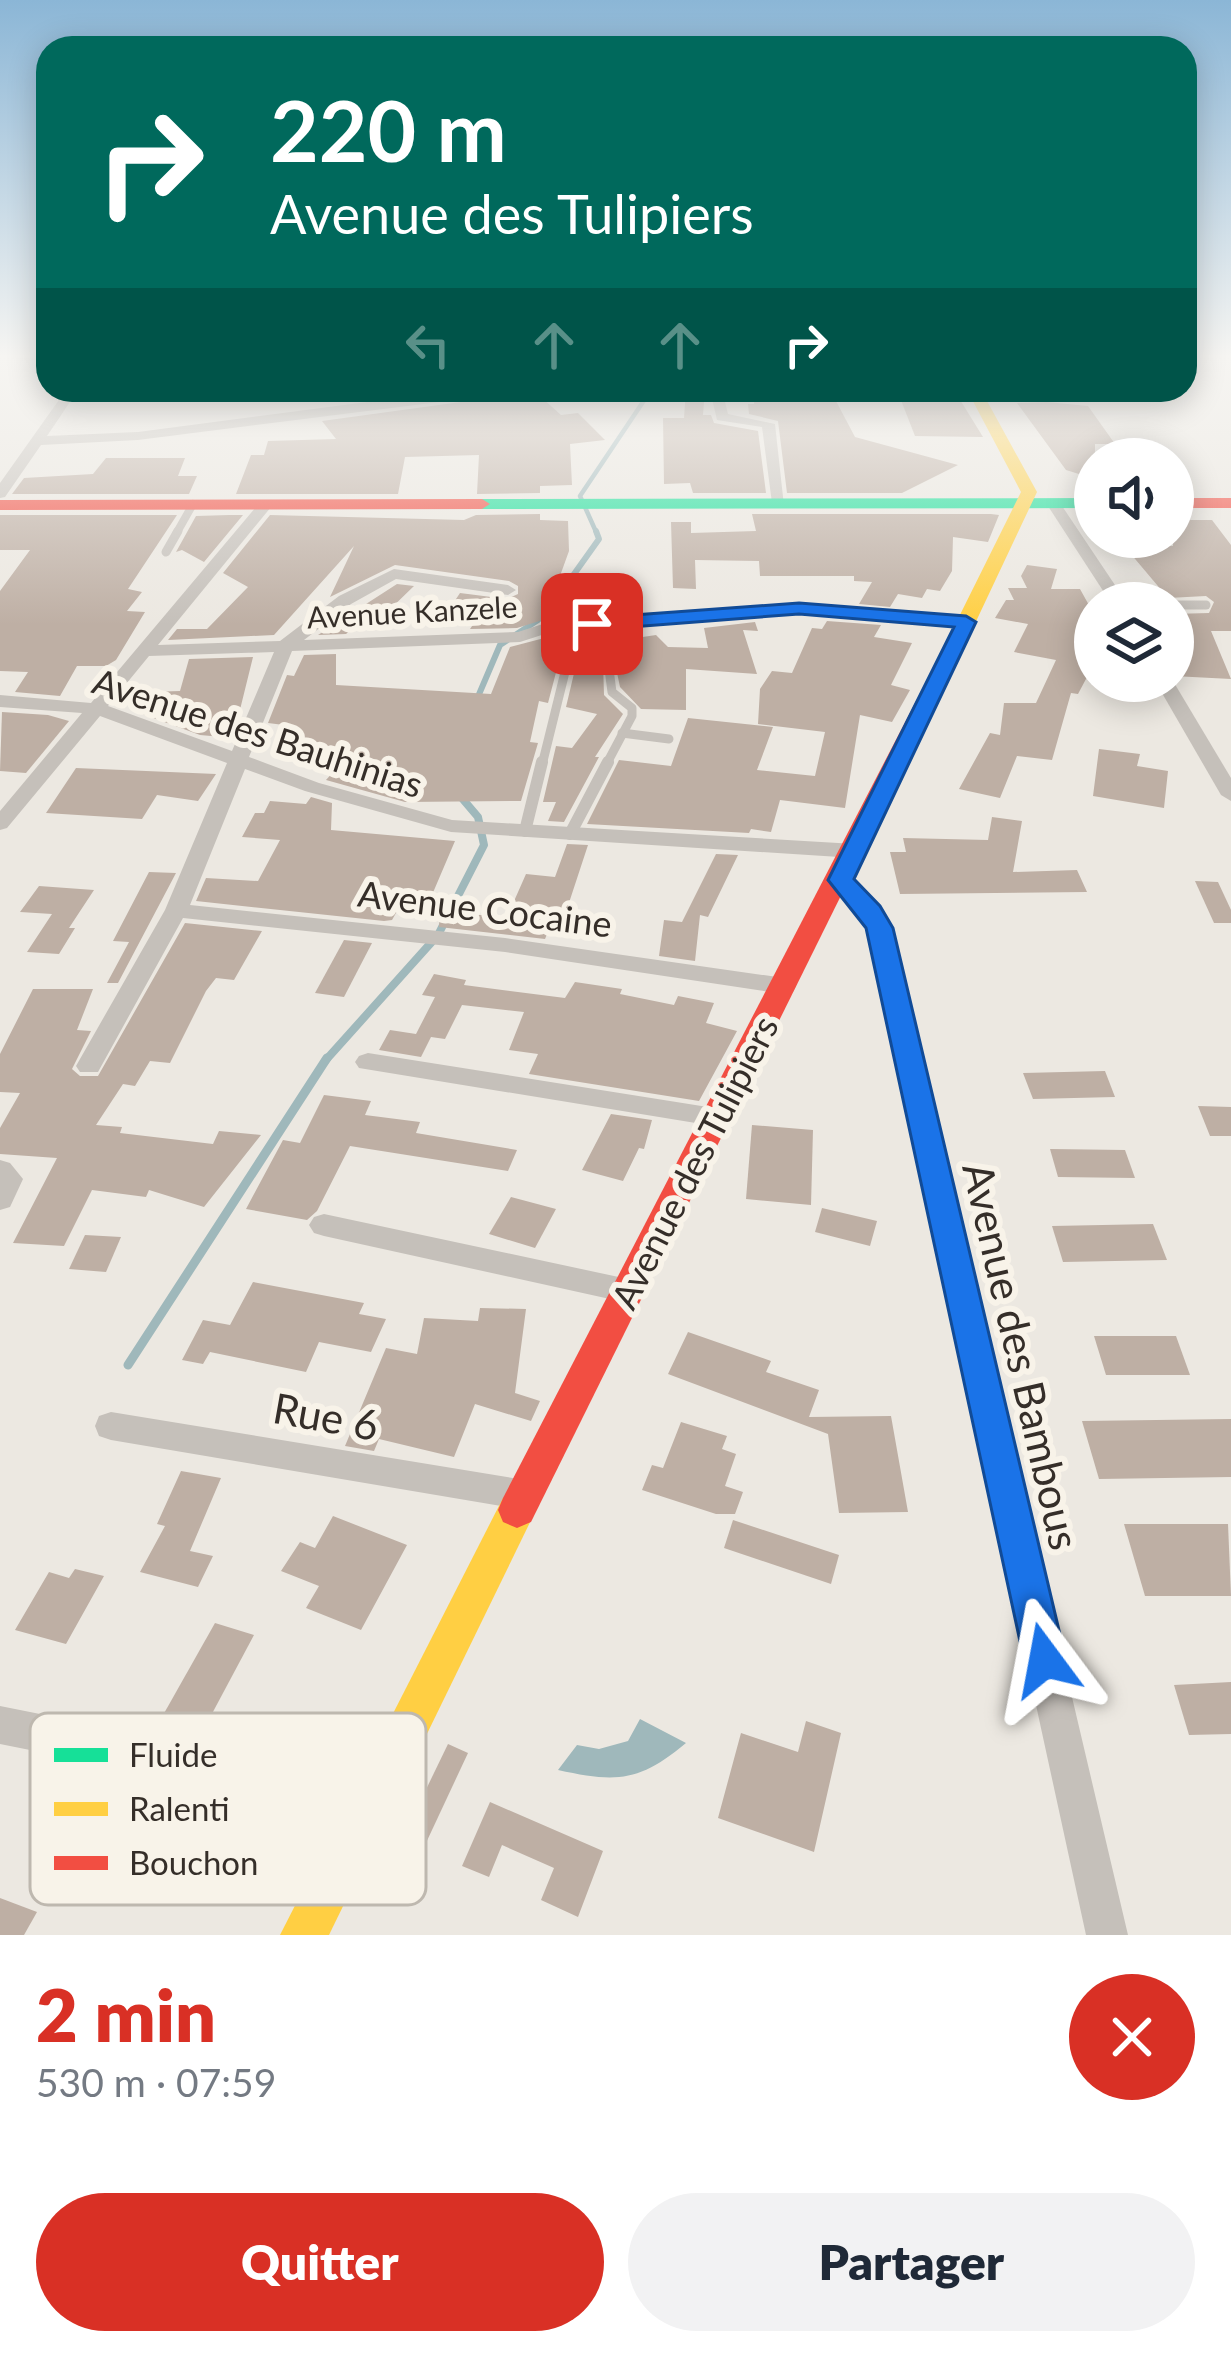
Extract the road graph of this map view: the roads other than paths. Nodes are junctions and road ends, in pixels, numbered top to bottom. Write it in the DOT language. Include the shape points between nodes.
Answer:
graph roads {
  1 [pos="36,444"];
  2 [pos="771,444"];
  3 [pos="1004,444"];
  4 [pos="0,494"];
  5 [pos="778,503"];
  6 [pos="1023,503"];
  7 [pos="1053,503"];
  8 [pos="1074,503"];
  9 [pos="1194,503"];
  10 [pos="1231,503"];
  11 [pos="193,504"];
  12 [pos="266,504"];
  13 [pos="0,505"];
  14 [pos="166,552"];
  15 [pos="1105,582"];
  16 [pos="508,590"];
  17 [pos="1194,605"];
  18 [pos="1206,605"];
  19 [pos="966,622"];
  20 [pos="286,645"];
  21 [pos="147,651"];
  22 [pos="567,664"];
  23 [pos="609,669"];
  24 [pos="0,701"];
  25 [pos="1176,702"];
  26 [pos="100,709"];
  27 [pos="622,733"];
  28 [pos="669,739"];
  29 [pos="238,761"];
  30 [pos="1231,795"];
  31 [pos="0,824"];
  32 [pos="515,831"];
  33 [pos="570,834"];
  34 [pos="848,866"];
  35 [pos="176,910"];
  36 [pos="784,986"];
  37 [pos="368,1062"];
  38 [pos="89,1066"];
  39 [pos="714,1117"];
  40 [pos="0,1170"];
  41 [pos="0,1199"];
  42 [pos="324,1225"];
  43 [pos="628,1291"];
  44 [pos="111,1426"];
  45 [pos="525,1495"];
  46 [pos="416,1713"];
  47 [pos="0,1725"];
  48 [pos="30,1731"];
  49 [pos="319,1905"];
  50 [pos="304,1935"];
  51 [pos="1107,1935"];
  1 -- 4 [label="street"];
  2 -- 5 [label="street"];
  3 -- 6 [label="street" via="1028,487"];
  5 -- 6 [label="street"];
  5 -- 12 [label="street"];
  6 -- 7 [label="street"];
  6 -- 19 [label="street, Avenue des Tulipiers"];
  7 -- 8 [label="street"];
  7 -- 15 [label="street"];
  9 -- 10 [label="street"];
  11 -- 12 [label="street"];
  11 -- 13 [label="street"];
  11 -- 14 [label="lane"];
  12 -- 21 [label="street"];
  16 -- 20 [label="street" via="394,574 345,599"];
  17 -- 18 [label="lane"];
  19 -- 20 [label="street, Avenue Kanzele" via="799,608 550,627 516,637"];
  19 -- 34 [label="street, Avenue des Tulipiers"];
  20 -- 21 [label="street, Avenue Kanzele"];
  20 -- 29 [label="street"];
  21 -- 26 [label="street"];
  22 -- 32 [label="lane"];
  23 -- 27 [label="lane" via="612,692 632,708"];
  24 -- 26 [label="street, Avenue des Bauhinias"];
  25 -- 30 [label="street"];
  26 -- 29 [label="street, Avenue des Bauhinias"];
  26 -- 31 [label="street"];
  27 -- 28 [label="lane"];
  27 -- 33 [label="lane"];
  29 -- 32 [label="street, Avenue des Bauhinias" via="379,808"];
  29 -- 35 [label="street"];
  32 -- 33 [label="street, Avenue des Bauhinias"];
  33 -- 34 [label="street, Avenue des Bauhinias"];
  34 -- 36 [label="street, Avenue des Tulipiers"];
  34 -- 51 [label="street, Avenue des Bambous" via="879,928"];
  35 -- 36 [label="street, Avenue Cocaine" via="438,936"];
  35 -- 38 [label="street"];
  36 -- 39 [label="street, Avenue des Tulipiers"];
  37 -- 39 [label="street"];
  39 -- 43 [label="street, Avenue des Tulipiers"];
  40 -- 41 [label="street" via="9,1180"];
  42 -- 43 [label="street"];
  43 -- 45 [label="street, Avenue des Tulipiers"];
  44 -- 45 [label="street, Rue 6"];
  45 -- 46 [label="street, Avenue des Tulipiers"];
  47 -- 48 [label="street"];
  49 -- 50 [label="street, Avenue des Tulipiers"];
}
